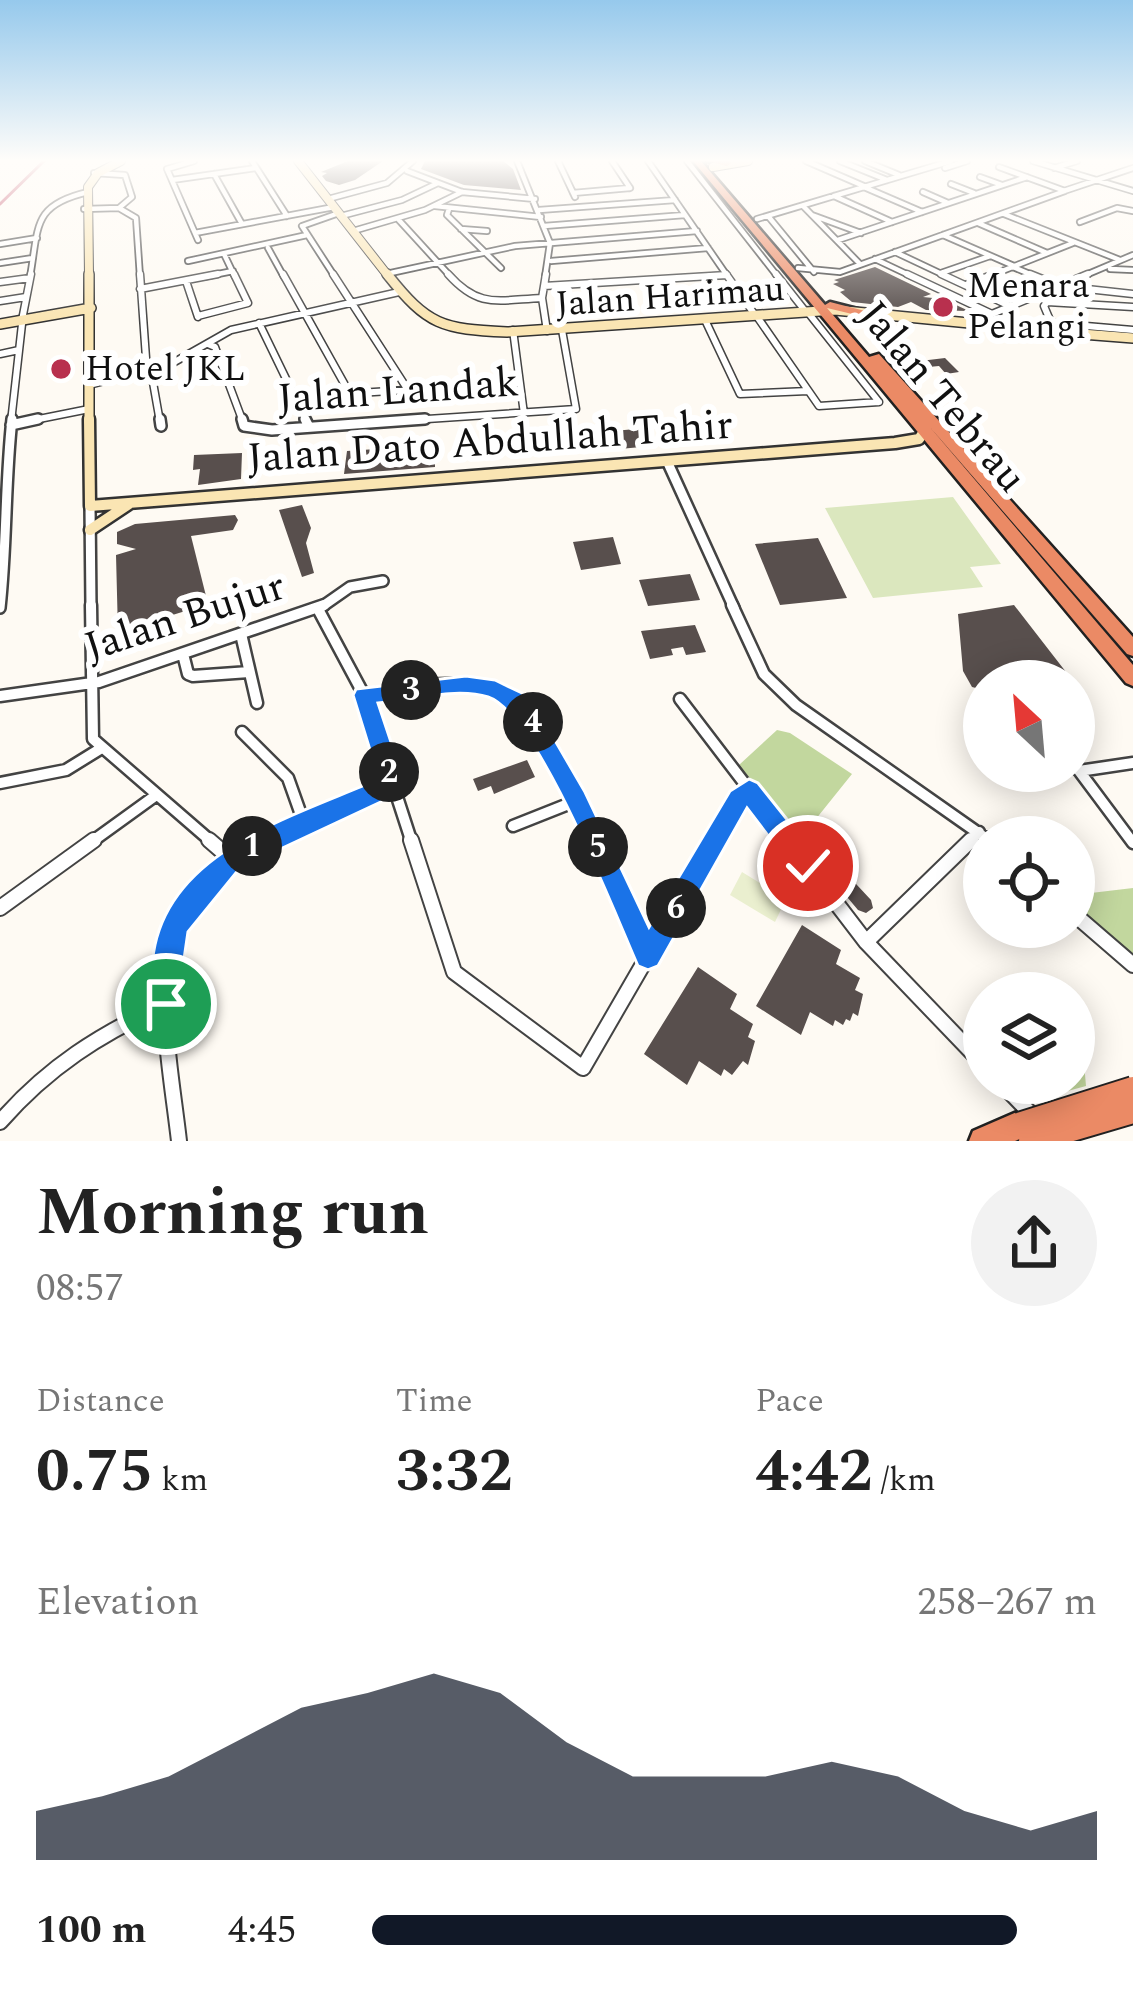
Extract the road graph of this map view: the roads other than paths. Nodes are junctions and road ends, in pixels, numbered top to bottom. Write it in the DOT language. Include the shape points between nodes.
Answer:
graph roads {
  1 [pos="44,214"];
  2 [pos="86,214"];
  3 [pos="130,214"];
  4 [pos="187,214"];
  5 [pos="237,214"];
  6 [pos="299,214"];
  7 [pos="323,214"];
  8 [pos="339,214"];
  9 [pos="412,214"];
  10 [pos="446,214"];
  11 [pos="507,214"];
  12 [pos="541,214"];
  13 [pos="555,214"];
  14 [pos="729,214"];
  15 [pos="758,214"];
  16 [pos="759,214"];
  17 [pos="775,214"];
  18 [pos="875,214"];
  19 [pos="915,214"];
  20 [pos="1004,214"];
  21 [pos="1101,214"];
  22 [pos="686,215"];
  23 [pos="812,215"];
  24 [pos="287,216"];
  25 [pos="542,218"];
  26 [pos="762,218"];
  27 [pos="398,219"];
  28 [pos="892,222"];
  29 [pos="1080,222"];
  30 [pos="242,224"];
  31 [pos="978,224"];
  32 [pos="461,229"];
  33 [pos="353,231"];
  34 [pos="487,231"];
  35 [pos="697,231"];
  36 [pos="861,233"];
  37 [pos="943,235"];
  38 [pos="306,237"];
  39 [pos="37,238"];
  40 [pos="838,240"];
  41 [pos="1074,242"];
  42 [pos="550,243"];
  43 [pos="0,244"];
  44 [pos="268,248"];
  45 [pos="708,248"];
  46 [pos="895,252"];
  47 [pos="484,253"];
  48 [pos="1047,253"];
  49 [pos="224,254"];
  50 [pos="1133,255"];
  51 [pos="990,256"];
  52 [pos="33,258"];
  53 [pos="875,259"];
  54 [pos="1120,260"];
  55 [pos="188,261"];
  56 [pos="551,261"];
  57 [pos="0,263"];
  58 [pos="436,263"];
  59 [pos="860,264"];
  60 [pos="1013,267"];
  61 [pos="501,268"];
  62 [pos="1110,269"];
  63 [pos="1133,270"];
  64 [pos="233,271"];
  65 [pos="814,273"];
  66 [pos="941,273"];
  67 [pos="386,274"];
  68 [pos="798,274"];
  69 [pos="727,275"];
  70 [pos="30,278"];
  71 [pos="780,279"];
  72 [pos="187,281"];
  73 [pos="0,282"];
  74 [pos="966,285"];
  75 [pos="544,286"];
  76 [pos="1060,286"];
  77 [pos="140,290"];
  78 [pos="400,292"];
  79 [pos="1133,294"];
  80 [pos="26,297"];
  81 [pos="542,298"];
  82 [pos="0,301"];
  83 [pos="351,303"];
  84 [pos="1012,307"];
  85 [pos="1133,307"];
  86 [pos="87,310"];
  87 [pos="824,312"];
  88 [pos="304,313"];
  89 [pos="869,315"];
  90 [pos="757,317"];
  91 [pos="22,322"];
  92 [pos="706,322"];
  93 [pos="259,323"];
  94 [pos="0,326"];
  95 [pos="1053,328"];
  96 [pos="547,330"];
  97 [pos="562,331"];
  98 [pos="511,332"];
  99 [pos="1133,334"];
  100 [pos="208,344"];
  101 [pos="20,350"];
  102 [pos="0,354"];
  103 [pos="149,371"];
  104 [pos="519,383"];
  105 [pos="89,385"];
  106 [pos="408,390"];
  107 [pos="808,392"];
  108 [pos="350,394"];
  109 [pos="15,397"];
  110 [pos="294,398"];
  111 [pos="0,400"];
  112 [pos="879,402"];
  113 [pos="89,409"];
  114 [pos="907,413"];
  115 [pos="524,414"];
  116 [pos="11,425"];
  117 [pos="160,427"];
  118 [pos="309,427"];
  119 [pos="923,433"];
  120 [pos="895,443"];
  121 [pos="942,455"];
  122 [pos="667,461"];
  123 [pos="3,466"];
  124 [pos="130,503"];
  125 [pos="4,504"];
  126 [pos="90,506"];
  127 [pos="90,530"];
  128 [pos="4,541"];
  129 [pos="382,581"];
  130 [pos="318,608"];
  131 [pos="0,609"];
  132 [pos="242,634"];
  133 [pos="183,654"];
  134 [pos="1125,655"];
  135 [pos="250,671"];
  136 [pos="1133,682"];
  137 [pos="89,684"];
  138 [pos="364,695"];
  139 [pos="0,696"];
  140 [pos="680,699"];
  141 [pos="257,703"];
  142 [pos="242,732"];
  143 [pos="100,748"];
  144 [pos="1133,763"];
  145 [pos="1095,766"];
  146 [pos="0,783"];
  147 [pos="393,784"];
  148 [pos="749,790"];
  149 [pos="1095,791"];
  150 [pos="155,796"];
  151 [pos="576,800"];
  152 [pos="963,822"];
  153 [pos="304,823"];
  154 [pos="513,826"];
  155 [pos="1133,843"];
  156 [pos="963,852"];
  157 [pos="231,859"];
  158 [pos="0,908"];
  159 [pos="1095,932"];
  160 [pos="866,941"];
  161 [pos="648,956"];
  162 [pos="1133,965"];
  163 [pos="166,1004"];
  164 [pos="963,1043"];
  165 [pos="1133,1089"];
  166 [pos="1021,1104"];
  167 [pos="1133,1111"];
  168 [pos="0,1122"];
  169 [pos="179,1141"];
  170 [pos="983,1141"];
  171 [pos="1030,1141"];
  172 [pos="1057,1141"];
  1 -- 39 [label="street"];
  2 -- 86 [label="street"];
  3 -- 77 [label="street"];
  4 -- 30 [label="street" via="196,237"];
  5 -- 30 [label="street"];
  6 -- 24 [label="street"];
  7 -- 38 [label="street" via="302,224"];
  8 -- 33 [label="street, Jalan Harimau"];
  9 -- 27 [label="street"];
  10 -- 32 [label="street"];
  11 -- 25 [label="street"];
  12 -- 25 [label="street"];
  13 -- 25 [label="street"];
  14 -- 71 [label="street"];
  15 -- 68 [label="highway, Jalan Tebrau"];
  16 -- 26 [label="highway, Jalan Tebrau"];
  17 -- 26 [label="street"];
  18 -- 28 [label="street"];
  19 -- 28 [label="street"];
  20 -- 31 [label="street"];
  20 -- 41 [label="street"];
  21 -- 29 [label="street"];
  22 -- 25 [label="street"];
  22 -- 35 [label="street"];
  23 -- 36 [label="street"];
  23 -- 40 [label="street"];
  24 -- 30 [label="street"];
  25 -- 42 [label="street"];
  26 -- 65 [label="street"];
  26 -- 68 [label="highway, Jalan Tebrau"];
  27 -- 33 [label="street"];
  27 -- 58 [label="street"];
  28 -- 36 [label="street"];
  31 -- 37 [label="street"];
  31 -- 48 [label="street"];
  32 -- 34 [label="street"];
  32 -- 47 [label="street"];
  33 -- 67 [label="street, Jalan Harimau"];
  35 -- 42 [label="street"];
  35 -- 45 [label="street"];
  36 -- 40 [label="street"];
  37 -- 46 [label="street"];
  37 -- 51 [label="street"];
  38 -- 49 [label="street"];
  38 -- 83 [label="street"];
  39 -- 43 [label="street"];
  39 -- 52 [label="street"];
  40 -- 59 [label="street"];
  41 -- 48 [label="street"];
  41 -- 54 [label="street"];
  42 -- 47 [label="street"];
  42 -- 56 [label="street"];
  44 -- 88 [label="street"];
  45 -- 56 [label="street"];
  45 -- 69 [label="street"];
  46 -- 53 [label="street"];
  46 -- 66 [label="street"];
  47 -- 58 [label="street"];
  47 -- 61 [label="street"];
  48 -- 60 [label="street"];
  49 -- 55 [label="street"];
  49 -- 64 [label="street"];
  50 -- 54 [label="street"];
  51 -- 60 [label="street"];
  51 -- 66 [label="street"];
  52 -- 57 [label="street"];
  52 -- 70 [label="street"];
  53 -- 59 [label="street"];
  53 -- 84 [label="street" via="987,313"];
  54 -- 76 [label="street"];
  56 -- 75 [label="street"];
  58 -- 67 [label="street"];
  58 -- 81 [label="street" via="472,298"];
  59 -- 65 [label="street"];
  60 -- 74 [label="street"];
  60 -- 76 [label="street"];
  62 -- 63 [label="street"];
  64 -- 72 [label="street"];
  64 -- 72 [label="street" via="248,303 199,319"];
  65 -- 68 [label="street"];
  66 -- 74 [label="street"];
  67 -- 78 [label="street, Jalan Harimau"];
  68 -- 71 [label="street"];
  68 -- 87 [label="highway, Jalan Tebrau"];
  69 -- 75 [label="street"];
  69 -- 90 [label="street"];
  70 -- 73 [label="street"];
  70 -- 80 [label="street"];
  71 -- 87 [label="street"];
  72 -- 77 [label="street"];
  74 -- 84 [label="street"];
  75 -- 81 [label="street"];
  76 -- 79 [label="street"];
  76 -- 84 [label="street"];
  77 -- 103 [label="street"];
  78 -- 83 [label="street"];
  78 -- 98 [label="street, Jalan Harimau" via="436,325"];
  80 -- 82 [label="street"];
  80 -- 91 [label="street"];
  81 -- 96 [label="street"];
  83 -- 88 [label="street"];
  83 -- 106 [label="street"];
  85 -- 95 [label="street" via="1054,300 1044,306"];
  86 -- 91 [label="street"];
  86 -- 105 [label="street"];
  87 -- 89 [label="highway"];
  87 -- 90 [label="street, Jalan Harimau"];
  87 -- 95 [label="street, Jalan Harimau"];
  87 -- 112 [label="street"];
  87 -- 114 [label="highway, Jalan Tebrau"];
  87 -- 134 [label="highway, Jalan Tebrau"];
  88 -- 93 [label="street"];
  88 -- 108 [label="street"];
  89 -- 95 [label="street"];
  90 -- 92 [label="street, Jalan Harimau"];
  90 -- 96 [label="street, Jalan Harimau"];
  90 -- 107 [label="street"];
  91 -- 94 [label="street"];
  91 -- 101 [label="street"];
  92 -- 97 [label="street, Jalan Harimau"];
  92 -- 107 [label="street" via="740,394"];
  93 -- 100 [label="street"];
  93 -- 110 [label="street"];
  95 -- 99 [label="street"];
  95 -- 99 [label="street"];
  96 -- 97 [label="street, Jalan Harimau"];
  96 -- 98 [label="street, Jalan Harimau"];
  97 -- 115 [label="street, Jalan Landak" via="576,409"];
  98 -- 104 [label="street"];
  100 -- 103 [label="street"];
  100 -- 118 [label="street, Jalan Landak" via="244,426"];
  101 -- 102 [label="street"];
  101 -- 109 [label="street"];
  103 -- 105 [label="street"];
  103 -- 117 [label="street"];
  104 -- 106 [label="street"];
  104 -- 115 [label="street"];
  105 -- 113 [label="street"];
  106 -- 108 [label="street"];
  107 -- 112 [label="street" via="823,406"];
  108 -- 110 [label="street"];
  109 -- 111 [label="street"];
  109 -- 116 [label="street"];
  110 -- 118 [label="street"];
  112 -- 114 [label="highway"];
  113 -- 116 [label="street"];
  113 -- 126 [label="street"];
  114 -- 119 [label="highway, Jalan Tebrau"];
  115 -- 118 [label="street, Jalan Landak"];
  116 -- 123 [label="street"];
  119 -- 120 [label="street, Jalan Dato Abdullah Tahir"];
  119 -- 121 [label="highway, Jalan Tebrau"];
  120 -- 121 [label="street, Jalan Dato Abdullah Tahir"];
  120 -- 122 [label="street, Jalan Dato Abdullah Tahir"];
  121 -- 134 [label="highway, Jalan Tebrau"];
  122 -- 124 [label="street, Jalan Dato Abdullah Tahir"];
  122 -- 152 [label="street" via="764,674"];
  123 -- 125 [label="street"];
  124 -- 126 [label="street, Jalan Dato Abdullah Tahir"];
  124 -- 127 [label="street"];
  125 -- 128 [label="street"];
  126 -- 127 [label="street"];
  127 -- 137 [label="street"];
  128 -- 131 [label="street"];
  129 -- 130 [label="street, Jalan Bujur" via="350,587"];
  130 -- 132 [label="street, Jalan Bujur"];
  130 -- 138 [label="street"];
  132 -- 133 [label="street, Jalan Bujur"];
  132 -- 135 [label="street"];
  133 -- 135 [label="street" via="194,676"];
  133 -- 137 [label="street, Jalan Bujur"];
  134 -- 136 [label="highway"];
  135 -- 141 [label="street"];
  137 -- 139 [label="street, Jalan Bujur"];
  137 -- 143 [label="street" via="91,732"];
  138 -- 147 [label="street"];
  138 -- 151 [label="street" via="466,686 502,692 527,713"];
  140 -- 148 [label="street"];
  142 -- 153 [label="street" via="288,778"];
  143 -- 146 [label="street" via="66,770"];
  143 -- 150 [label="street"];
  144 -- 145 [label="street"];
  147 -- 153 [label="street"];
  147 -- 161 [label="street" via="454,972 583,1068"];
  148 -- 160 [label="street"];
  148 -- 161 [label="street"];
  149 -- 155 [label="street"];
  150 -- 157 [label="street"];
  150 -- 158 [label="street"];
  151 -- 154 [label="street"];
  151 -- 161 [label="street"];
  153 -- 157 [label="street"];
  156 -- 160 [label="street"];
  157 -- 163 [label="street" via="176,926"];
  159 -- 162 [label="street"];
  160 -- 164 [label="street"];
  163 -- 168 [label="street" via="82,1042"];
  163 -- 169 [label="street"];
  165 -- 170 [label="highway, bridge"];
  166 -- 172 [label="street"];
  167 -- 171 [label="highway, bridge"];
}
